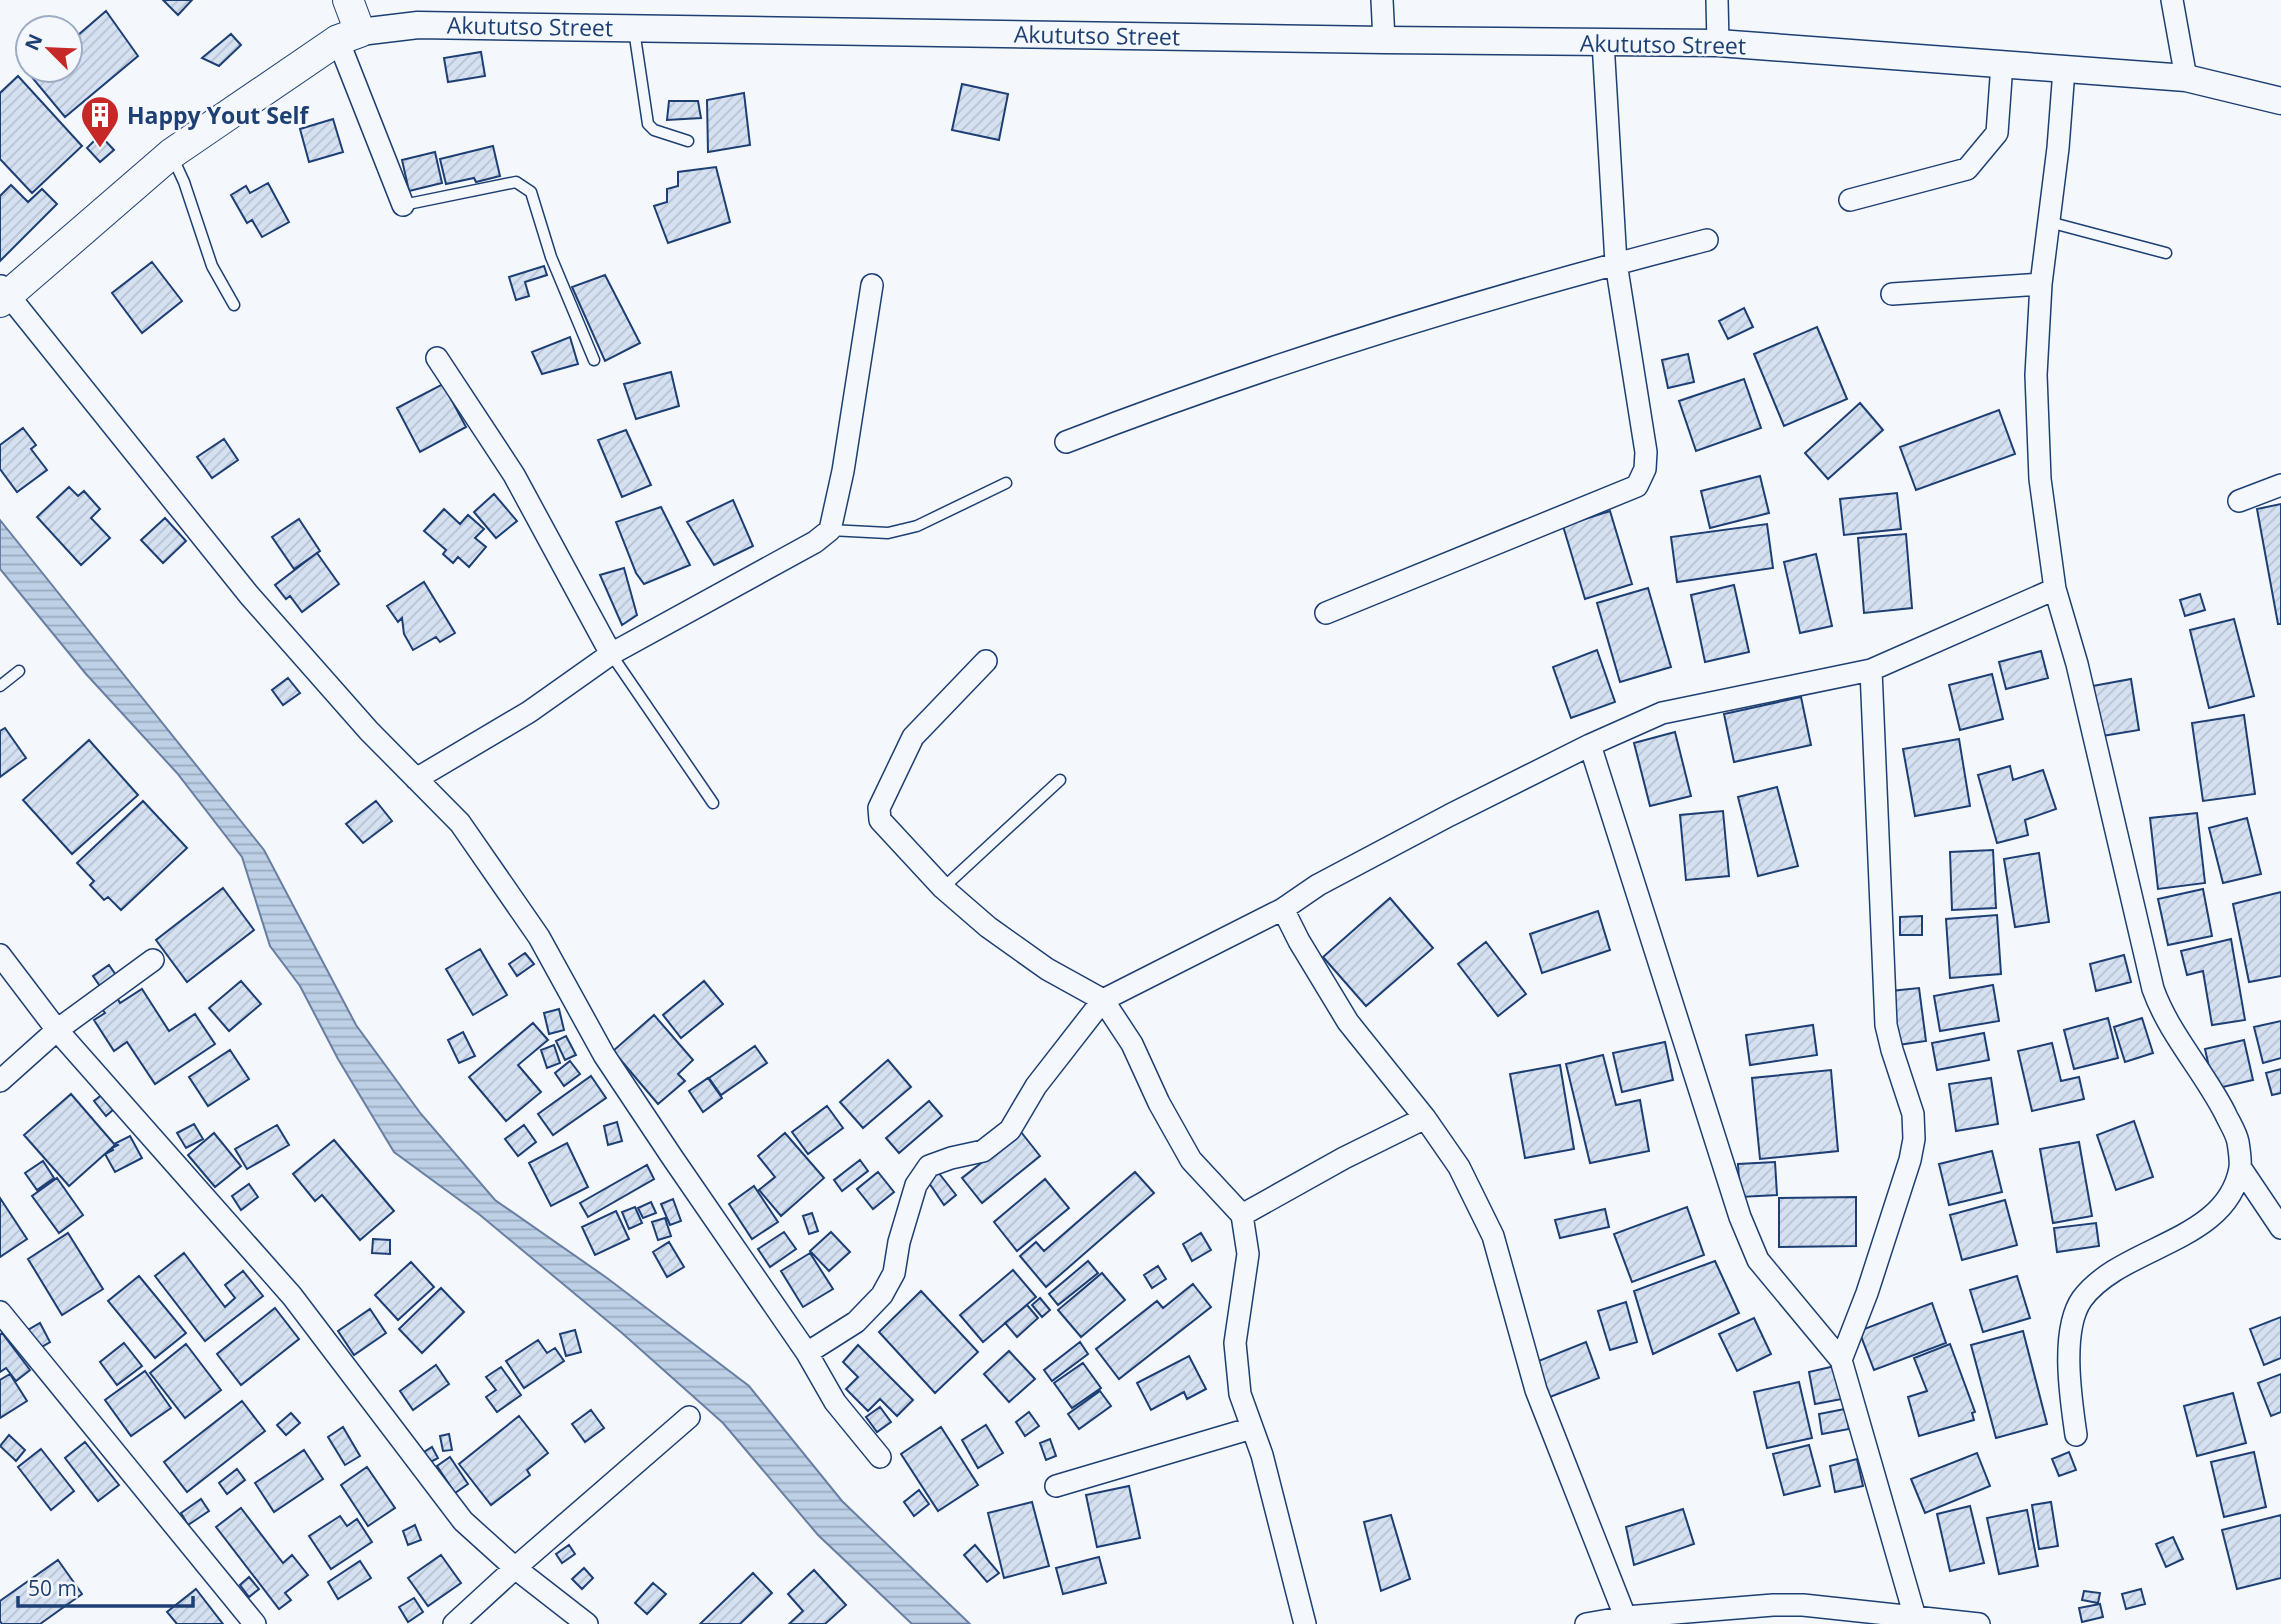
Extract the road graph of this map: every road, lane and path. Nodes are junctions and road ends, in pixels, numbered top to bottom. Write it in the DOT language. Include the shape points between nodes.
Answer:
graph roads {
  1 [pos="348,0"];
  2 [pos="1382,0"];
  3 [pos="1717,0"];
  4 [pos="2172,0"];
  5 [pos="634,27"];
  6 [pos="349,36"];
  7 [pos="1384,40"];
  8 [pos="1602,42"];
  9 [pos="1718,43"];
  10 [pos="2003,64"];
  11 [pos="2064,70"];
  12 [pos="2186,78"];
  13 [pos="2281,101"];
  14 [pos="688,141"];
  15 [pos="171,154"];
  16 [pos="1850,200"];
  17 [pos="403,205"];
  18 [pos="2049,222"];
  19 [pos="1707,240"];
  20 [pos="2166,253"];
  21 [pos="1616,264"];
  22 [pos="2041,284"];
  23 [pos="872,285"];
  24 [pos="3,294"];
  25 [pos="1892,294"];
  26 [pos="234,305"];
  27 [pos="438,358"];
  28 [pos="594,360"];
  29 [pos="1066,442"];
  30 [pos="1006,483"];
  31 [pos="2281,485"];
  32 [pos="2239,501"];
  33 [pos="830,530"];
  34 [pos="2055,589"];
  35 [pos="1326,613"];
  36 [pos="611,654"];
  37 [pos="986,661"];
  38 [pos="1871,670"];
  39 [pos="19,671"];
  40 [pos="0,685"];
  41 [pos="1590,745"];
  42 [pos="416,779"];
  43 [pos="1060,780"];
  44 [pos="713,803"];
  45 [pos="943,888"];
  46 [pos="1283,909"];
  47 [pos="0,955"];
  48 [pos="153,960"];
  49 [pos="1103,1000"];
  50 [pos="57,1030"];
  51 [pos="0,1081"];
  52 [pos="1425,1118"];
  53 [pos="2241,1167"];
  54 [pos="1242,1215"];
  55 [pos="2281,1228"];
  56 [pos="0,1312"];
  57 [pos="807,1353"];
  58 [pos="1841,1360"];
  59 [pos="689,1417"];
  60 [pos="1252,1428"];
  61 [pos="2077,1435"];
  62 [pos="880,1457"];
  63 [pos="1056,1486"];
  64 [pos="515,1568"];
  65 [pos="1915,1620"];
  66 [pos="1627,1621"];
  67 [pos="256,1624"];
  68 [pos="454,1624"];
  69 [pos="587,1624"];
  70 [pos="1305,1624"];
  71 [pos="1586,1624"];
  72 [pos="1979,1624"];
  1 -- 6 [label="main road"];
  2 -- 7 [label="street"];
  3 -- 9 [label="street"];
  4 -- 12 [label="street"];
  5 -- 6 [label="street, Akututso Street" via="418,25"];
  5 -- 7 [label="street, Akututso Street"];
  5 -- 14 [label="lane" via="648,124"];
  6 -- 15 [label="main road, Akututso Street"];
  6 -- 17 [label="street"];
  7 -- 8 [label="street, Akututso Street"];
  8 -- 9 [label="street, Akututso Street"];
  8 -- 21 [label="street"];
  9 -- 10 [label="street, Akututso Street"];
  10 -- 11 [label="street, Akututso Street"];
  10 -- 16 [label="street" via="1997,133 1968,169"];
  11 -- 12 [label="street, Akututso Street"];
  11 -- 18 [label="street"];
  12 -- 13 [label="street, Akututso Street"];
  15 -- 24 [label="main road, Akututso Street"];
  15 -- 26 [label="lane" via="212,266"];
  17 -- 28 [label="lane" via="516,182 531,192 551,257"];
  18 -- 20 [label="lane"];
  18 -- 22 [label="street"];
  19 -- 21 [label="street"];
  21 -- 29 [label="street" via="1336,345"];
  21 -- 35 [label="street" via="1646,452 1637,486"];
  22 -- 25 [label="street"];
  22 -- 34 [label="street" via="2036,375 2040,479"];
  23 -- 33 [label="street"];
  24 -- 42 [label="street" via="249,595"];
  27 -- 36 [label="street" via="513,475"];
  30 -- 33 [label="lane" via="918,526 887,533"];
  31 -- 32 [label="street"];
  33 -- 36 [label="street"];
  34 -- 38 [label="street"];
  34 -- 53 [label="street" via="2077,664 2153,989 2237,1137"];
  36 -- 42 [label="street" via="529,712"];
  36 -- 44 [label="lane"];
  37 -- 45 [label="street" via="913,737 879,808 880,820"];
  38 -- 41 [label="street" via="1662,713"];
  38 -- 58 [label="street" via="1886,1025 1913,1114 1914,1139 1867,1293"];
  39 -- 40 [label="lane"];
  41 -- 46 [label="street" via="1318,884"];
  41 -- 58 [label="street" via="1750,1243 1758,1260"];
  42 -- 57 [label="street" via="460,823 539,937 604,1055"];
  43 -- 45 [label="lane"];
  45 -- 49 [label="street" via="1047,969"];
  46 -- 49 [label="street"];
  46 -- 52 [label="street" via="1348,1022"];
  47 -- 50 [label="street"];
  48 -- 50 [label="street"];
  49 -- 54 [label="street" via="1132,1044 1191,1160"];
  49 -- 57 [label="street" via="1036,1086 1010,1130 983,1151 929,1166 916,1185 894,1273 882,1295 856,1322"];
  50 -- 51 [label="street"];
  50 -- 64 [label="street" via="292,1296 463,1521"];
  52 -- 54 [label="street"];
  52 -- 66 [label="street" via="1459,1167 1493,1236 1536,1390"];
  53 -- 55 [label="street"];
  53 -- 61 [label="street" via="2229,1196 2212,1218 2104,1277 2081,1301 2070,1330 2070,1398"];
  54 -- 60 [label="street" via="1248,1254 1236,1343 1240,1394"];
  56 -- 67 [label="street"];
  57 -- 62 [label="street" via="835,1402"];
  58 -- 65 [label="street"];
  59 -- 64 [label="street"];
  60 -- 63 [label="street"];
  60 -- 70 [label="street"];
  64 -- 68 [label="street"];
  64 -- 69 [label="street"];
  65 -- 66 [label="street" via="1773,1605"];
  65 -- 72 [label="street"];
  66 -- 71 [label="street"];
}
